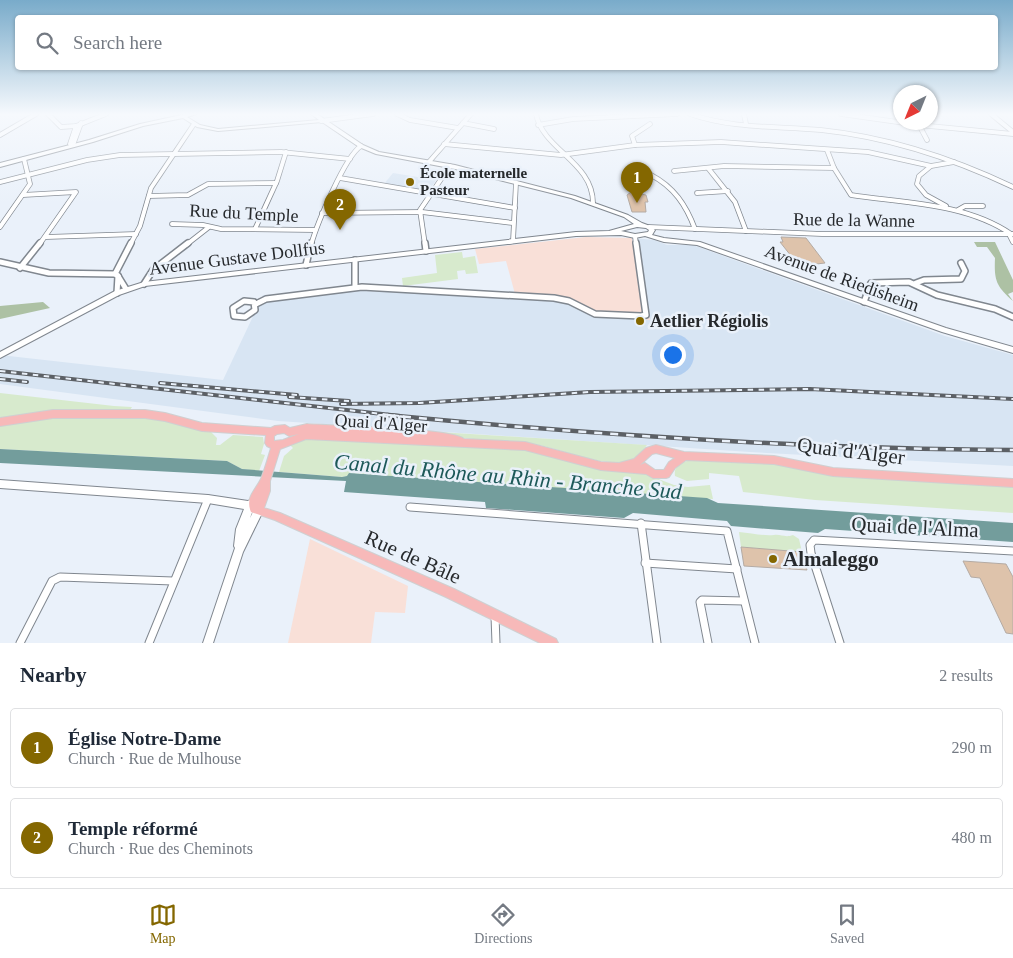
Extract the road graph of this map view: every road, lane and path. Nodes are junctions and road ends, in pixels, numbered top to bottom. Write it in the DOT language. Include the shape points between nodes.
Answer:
graph roads {
  1 [pos="70,144"];
  2 [pos="77,144"];
  3 [pos="181,144"];
  4 [pos="358,144"];
  5 [pos="444,144"];
  6 [pos="553,144"];
  7 [pos="661,144"];
  8 [pos="742,144"];
  9 [pos="889,144"];
  10 [pos="73,145"];
  11 [pos="635,145"];
  12 [pos="361,146"];
  13 [pos="827,150"];
  14 [pos="286,152"];
  15 [pos="174,154"];
  16 [pos="565,154"];
  17 [pos="24,159"];
  18 [pos="350,159"];
  19 [pos="954,162"];
  20 [pos="428,163"];
  21 [pos="0,165"];
  22 [pos="450,166"];
  23 [pos="931,166"];
  24 [pos="708,168"];
  25 [pos="834,168"];
  26 [pos="674,172"];
  27 [pos="29,175"];
  28 [pos="651,175"];
  29 [pos="340,178"];
  30 [pos="0,182"];
  31 [pos="276,183"];
  32 [pos="516,183"];
  33 [pos="1013,187"];
  34 [pos="728,192"];
  35 [pos="431,193"];
  36 [pos="697,193"];
  37 [pos="23,195"];
  38 [pos="149,196"];
  39 [pos="593,203"];
  40 [pos="983,206"];
  41 [pos="515,208"];
  42 [pos="950,209"];
  43 [pos="958,210"];
  44 [pos="420,212"];
  45 [pos="322,213"];
  46 [pos="618,214"];
  47 [pos="514,223"];
  48 [pos="172,224"];
  49 [pos="640,225"];
  50 [pos="209,227"];
  51 [pos="0,228"];
  52 [pos="255,229"];
  53 [pos="695,229"];
  54 [pos="315,230"];
  55 [pos="631,231"];
  56 [pos="650,231"];
  57 [pos="746,231"];
  58 [pos="136,234"];
  59 [pos="1011,234"];
  60 [pos="46,237"];
  61 [pos="535,239"];
  62 [pos="512,240"];
  63 [pos="1013,242"];
  64 [pos="506,243"];
  65 [pos="490,244"];
  66 [pos="426,251"];
  67 [pos="355,260"];
  68 [pos="0,262"];
  69 [pos="962,263"];
  70 [pos="306,265"];
  71 [pos="20,268"];
  72 [pos="116,275"];
  73 [pos="144,284"];
  74 [pos="916,284"];
  75 [pos="355,287"];
  76 [pos="126,289"];
  77 [pos="116,293"];
  78 [pos="864,302"];
  79 [pos="256,304"];
  80 [pos="1013,317"];
  81 [pos="1013,350"];
  82 [pos="2,354"];
  83 [pos="0,422"];
  84 [pos="272,432"];
  85 [pos="289,432"];
  86 [pos="287,442"];
  87 [pos="474,443"];
  88 [pos="276,446"];
  89 [pos="666,453"];
  90 [pos="684,456"];
  91 [pos="643,458"];
  92 [pos="672,465"];
  93 [pos="619,468"];
  94 [pos="648,470"];
  95 [pos="1013,483"];
  96 [pos="0,484"];
  97 [pos="208,499"];
  98 [pos="254,505"];
  99 [pos="410,507"];
  100 [pos="641,523"];
  101 [pos="1013,551"];
  102 [pos="646,563"];
  103 [pos="737,569"];
  104 [pos="173,581"];
  105 [pos="744,601"];
  106 [pos="495,614"];
  107 [pos="20,643"];
  108 [pos="148,643"];
  109 [pos="208,643"];
  110 [pos="496,643"];
  111 [pos="552,643"];
  112 [pos="657,643"];
  113 [pos="708,643"];
  114 [pos="755,643"];
  115 [pos="840,643"];
  1 -- 10 [label="street"];
  2 -- 10 [label="street"];
  3 -- 15 [label="street"];
  4 -- 12 [label="street"];
  5 -- 16 [label="street"];
  5 -- 20 [label="street"];
  6 -- 16 [label="street"];
  7 -- 11 [label="street"];
  8 -- 13 [label="street"];
  9 -- 19 [label="street"];
  10 -- 17 [label="street"];
  11 -- 16 [label="street"];
  12 -- 18 [label="street"];
  12 -- 20 [label="street" via="390,156"];
  13 -- 23 [label="street" via="868,152"];
  13 -- 25 [label="street"];
  14 -- 15 [label="street"];
  14 -- 18 [label="street"];
  14 -- 31 [label="street"];
  15 -- 27 [label="street" via="111,155"];
  15 -- 38 [label="street"];
  16 -- 39 [label="street" via="583,173 594,198"];
  17 -- 21 [label="street"];
  17 -- 27 [label="street"];
  18 -- 29 [label="street"];
  19 -- 23 [label="street"];
  19 -- 33 [label="street"];
  20 -- 22 [label="street"];
  22 -- 32 [label="street"];
  22 -- 35 [label="street"];
  23 -- 42 [label="street" via="919,176 918,186 926,195"];
  24 -- 25 [label="street"];
  24 -- 26 [label="street"];
  24 -- 34 [label="street"];
  25 -- 42 [label="street" via="849,194"];
  27 -- 30 [label="street"];
  27 -- 37 [label="street" via="30,184"];
  28 -- 53 [label="street" via="668,185 686,205"];
  29 -- 35 [label="street"];
  29 -- 45 [label="street"];
  31 -- 38 [label="street" via="208,184 188,195"];
  31 -- 52 [label="street"];
  32 -- 39 [label="street"];
  32 -- 41 [label="street"];
  34 -- 36 [label="street"];
  34 -- 57 [label="street"];
  35 -- 41 [label="street"];
  35 -- 44 [label="street"];
  37 -- 51 [label="street"];
  37 -- 60 [label="street" via="76,192"];
  38 -- 58 [label="street"];
  39 -- 46 [label="street"];
  40 -- 43 [label="street" via="965,206"];
  41 -- 47 [label="street"];
  42 -- 43 [label="street"];
  43 -- 59 [label="street"];
  44 -- 45 [label="street"];
  44 -- 47 [label="street"];
  44 -- 66 [label="street"];
  45 -- 54 [label="street"];
  46 -- 49 [label="street"];
  46 -- 55 [label="street" via="628,220"];
  47 -- 62 [label="street"];
  48 -- 50 [label="street, Rue du Temple"];
  49 -- 55 [label="street"];
  49 -- 56 [label="street, Avenue de Riedisheim"];
  50 -- 52 [label="street, Rue du Temple"];
  50 -- 73 [label="street" via="153,270"];
  52 -- 54 [label="street, Rue du Temple"];
  53 -- 56 [label="street, Rue de la Wanne" via="664,227"];
  53 -- 57 [label="street, Rue de la Wanne"];
  54 -- 70 [label="street"];
  55 -- 56 [label="street"];
  55 -- 61 [label="street, Avenue Gustave Dollfus"];
  55 -- 75 [label="street" via="646,315 595,314 569,301 554,298"];
  56 -- 78 [label="street, Avenue de Riedisheim" via="661,240 698,243"];
  57 -- 59 [label="street, Rue de la Wanne"];
  58 -- 60 [label="street"];
  58 -- 72 [label="street"];
  59 -- 63 [label="street"];
  60 -- 71 [label="street"];
  61 -- 62 [label="street, Avenue Gustave Dollfus"];
  61 -- 64 [label="street, Avenue Gustave Dollfus"];
  62 -- 64 [label="street"];
  62 -- 65 [label="street, Avenue Gustave Dollfus"];
  64 -- 65 [label="street, Avenue Gustave Dollfus"];
  65 -- 66 [label="street, Avenue Gustave Dollfus"];
  66 -- 67 [label="street, Avenue Gustave Dollfus"];
  67 -- 70 [label="street, Avenue Gustave Dollfus"];
  67 -- 75 [label="street"];
  68 -- 71 [label="street"];
  69 -- 74 [label="street" via="965,271 961,279 924,280"];
  70 -- 73 [label="street, Avenue Gustave Dollfus"];
  71 -- 72 [label="street"];
  72 -- 76 [label="street"];
  72 -- 77 [label="street"];
  73 -- 76 [label="street, Avenue Gustave Dollfus"];
  74 -- 78 [label="street" via="902,281 871,283"];
  74 -- 80 [label="street" via="937,296"];
  75 -- 79 [label="street" via="266,299"];
  76 -- 77 [label="street, Avenue Gustave Dollfus"];
  77 -- 82 [label="street, Avenue Gustave Dollfus"];
  78 -- 81 [label="street, Avenue de Riedisheim" via="957,335"];
  79 -- 79 [label="street" via="241,302 233,308 232,314 239,318 249,316 256,310"];
  83 -- 84 [label="main road" via="57,414 145,414 202,427"];
  84 -- 85 [label="main road" via="282,428"];
  84 -- 88 [label="main road" via="269,440"];
  85 -- 86 [label="main road"];
  85 -- 87 [label="main road, Quai d'Alger" via="307,428 418,434"];
  86 -- 87 [label="main road, Quai d'Alger" via="306,435"];
  86 -- 88 [label="main road"];
  87 -- 93 [label="main road, Quai d'Alger" via="531,447"];
  88 -- 98 [label="main road" via="265,491"];
  89 -- 90 [label="main road, Quai d'Alger"];
  89 -- 91 [label="main road, Quai d'Alger" via="652,450"];
  89 -- 92 [label="main road"];
  90 -- 92 [label="main road, Quai d'Alger"];
  90 -- 95 [label="main road, Quai d'Alger" via="764,459 833,472"];
  91 -- 93 [label="main road, Quai d'Alger"];
  91 -- 94 [label="main road"];
  92 -- 94 [label="main road, Quai d'Alger" via="671,471 663,475"];
  93 -- 94 [label="main road, Quai d'Alger"];
  96 -- 97 [label="street, Rue de Bâle"];
  97 -- 98 [label="street, Rue de Bâle"];
  97 -- 104 [label="street"];
  98 -- 106 [label="main road, Rue de Bâle"];
  98 -- 109 [label="street"];
  99 -- 100 [label="street"];
  100 -- 102 [label="street"];
  100 -- 103 [label="street" via="727,531"];
  101 -- 115 [label="street, Quai de l'Alma" via="814,540 810,553"];
  102 -- 103 [label="street"];
  102 -- 112 [label="street"];
  103 -- 105 [label="street"];
  104 -- 107 [label="street" via="60,577 52,581"];
  104 -- 108 [label="street"];
  105 -- 113 [label="street" via="700,602"];
  105 -- 114 [label="street"];
  106 -- 110 [label="street"];
  106 -- 111 [label="main road, Rue de Bâle"];
}
